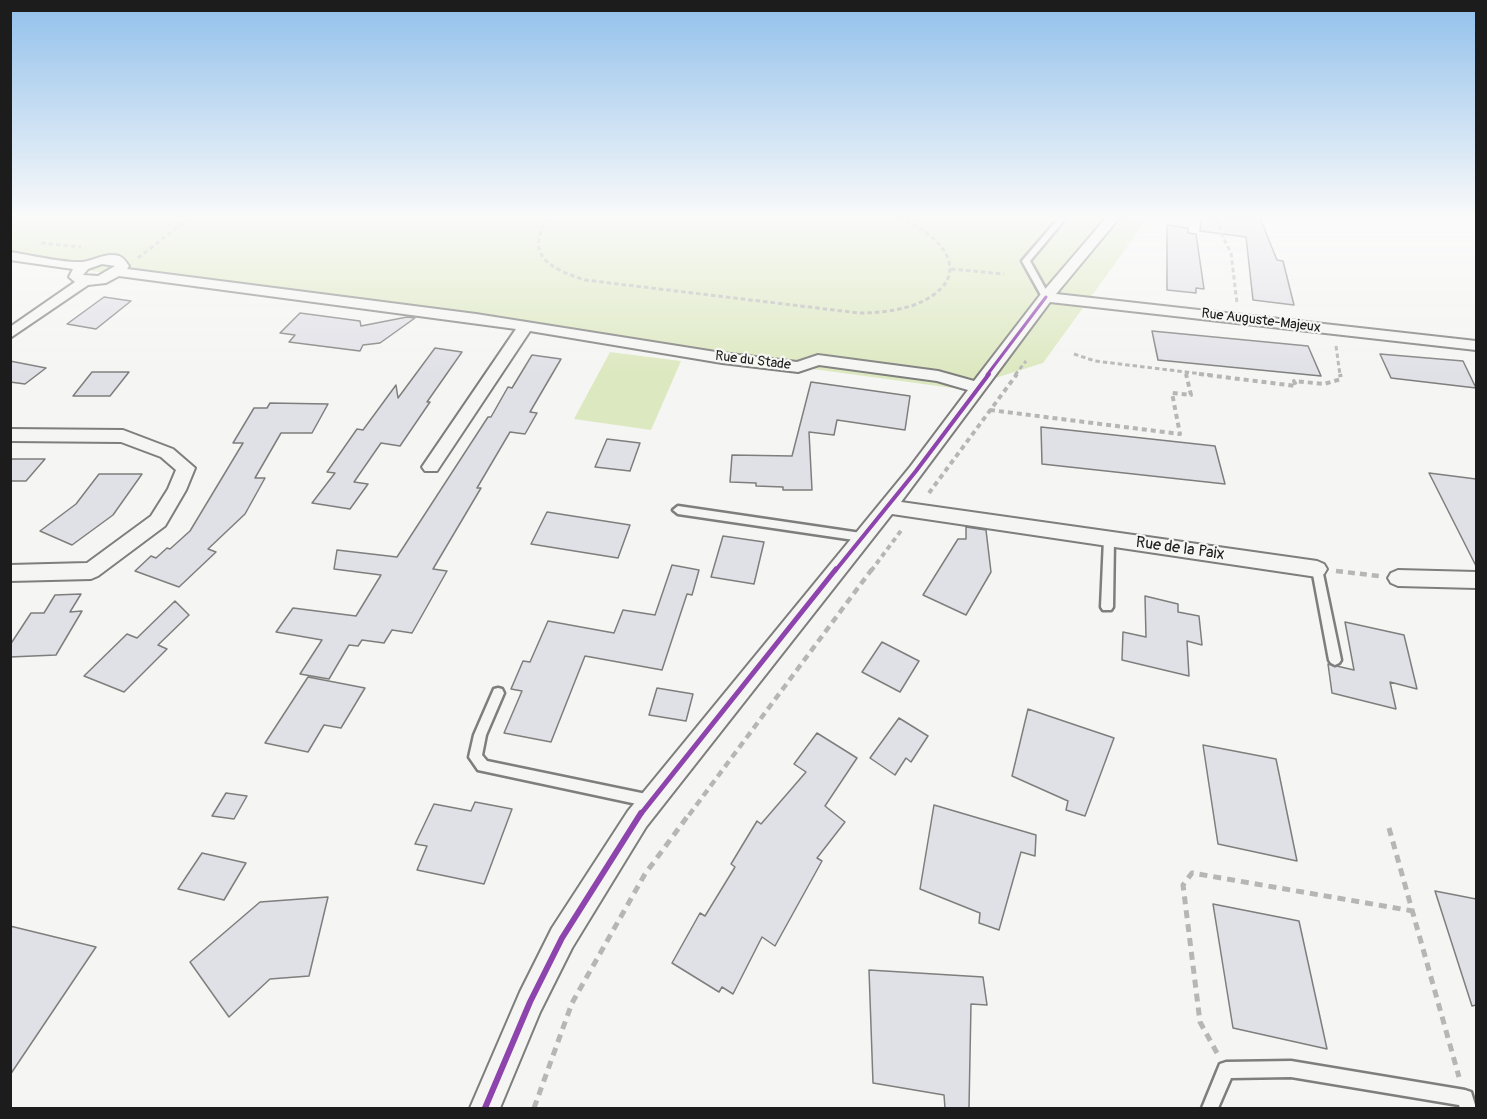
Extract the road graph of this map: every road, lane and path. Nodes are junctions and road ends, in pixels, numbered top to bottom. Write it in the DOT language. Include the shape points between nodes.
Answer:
graph roads {
  1 [pos="79,270"];
  2 [pos="558,270"];
  3 [pos="950,270"];
  4 [pos="964,270"];
  5 [pos="1031,270"];
  6 [pos="1069,270"];
  7 [pos="1233,270"];
  8 [pos="118,272"];
  9 [pos="1005,274"];
  10 [pos="85,281"];
  11 [pos="1046,297"];
  12 [pos="1238,312"];
  13 [pos="525,327"];
  14 [pos="10,334"];
  15 [pos="1334,339"];
  16 [pos="1476,346"];
  17 [pos="1031,354"];
  18 [pos="1074,354"];
  19 [pos="1186,373"];
  20 [pos="979,388"];
  21 [pos="989,410"];
  22 [pos="10,435"];
  23 [pos="430,467"];
  24 [pos="885,506"];
  25 [pos="678,510"];
  26 [pos="916,511"];
  27 [pos="861,537"];
  28 [pos="1109,539"];
  29 [pos="1317,569"];
  30 [pos="10,573"];
  31 [pos="1398,578"];
  32 [pos="1475,582"];
  33 [pos="1107,607"];
  34 [pos="1335,660"];
  35 [pos="498,693"];
  36 [pos="652,801"];
  37 [pos="1389,828"];
  38 [pos="1413,911"];
  39 [pos="1226,1070"];
  40 [pos="1466,1103"];
  41 [pos="485,1108"];
  42 [pos="534,1108"];
  43 [pos="1210,1108"];
  1 -- 10 [label="street" via="76,277"];
  2 -- 3 [label="path" via="597,283 869,313 904,308 924,300 943,287"];
  4 -- 9 [label="path"];
  5 -- 11 [label="lane"];
  6 -- 11 [label="street"];
  7 -- 12 [label="path"];
  8 -- 10 [label="street, Rue du Stade"];
  8 -- 13 [label="street, Rue du Stade"];
  10 -- 14 [label="street"];
  11 -- 16 [label="street, Rue Auguste-Majeux"];
  11 -- 20 [label="street"];
  13 -- 20 [label="street, Rue du Stade" via="722,358 798,367 818,360 938,376"];
  13 -- 23 [label="street"];
  15 -- 19 [label="path" via="1341,379 1333,383 1294,381 1296,386"];
  17 -- 21 [label="path"];
  18 -- 19 [label="path" via="1095,361"];
  19 -- 21 [label="path" via="1191,395 1172,393 1180,434"];
  20 -- 24 [label="street"];
  21 -- 26 [label="path"];
  22 -- 30 [label="street" via="123,436 167,453 186,468 158,521 91,571"];
  24 -- 26 [label="street, Rue de la Paix"];
  24 -- 27 [label="street"];
  25 -- 27 [label="lane"];
  26 -- 28 [label="street, Rue de la Paix"];
  26 -- 42 [label="path" via="645,874 572,1004"];
  27 -- 36 [label="street"];
  28 -- 29 [label="street, Rue de la Paix"];
  28 -- 33 [label="lane"];
  29 -- 31 [label="path"];
  29 -- 34 [label="lane"];
  31 -- 32 [label="street"];
  35 -- 36 [label="lane" via="475,757 483,766"];
  36 -- 41 [label="street" via="562,938"];
  37 -- 38 [label="path"];
  38 -- 39 [label="path" via="1192,873 1182,885 1200,1022"];
  38 -- 40 [label="path"];
  39 -- 40 [label="lane" via="1292,1069"];
  39 -- 43 [label="lane"];
}
